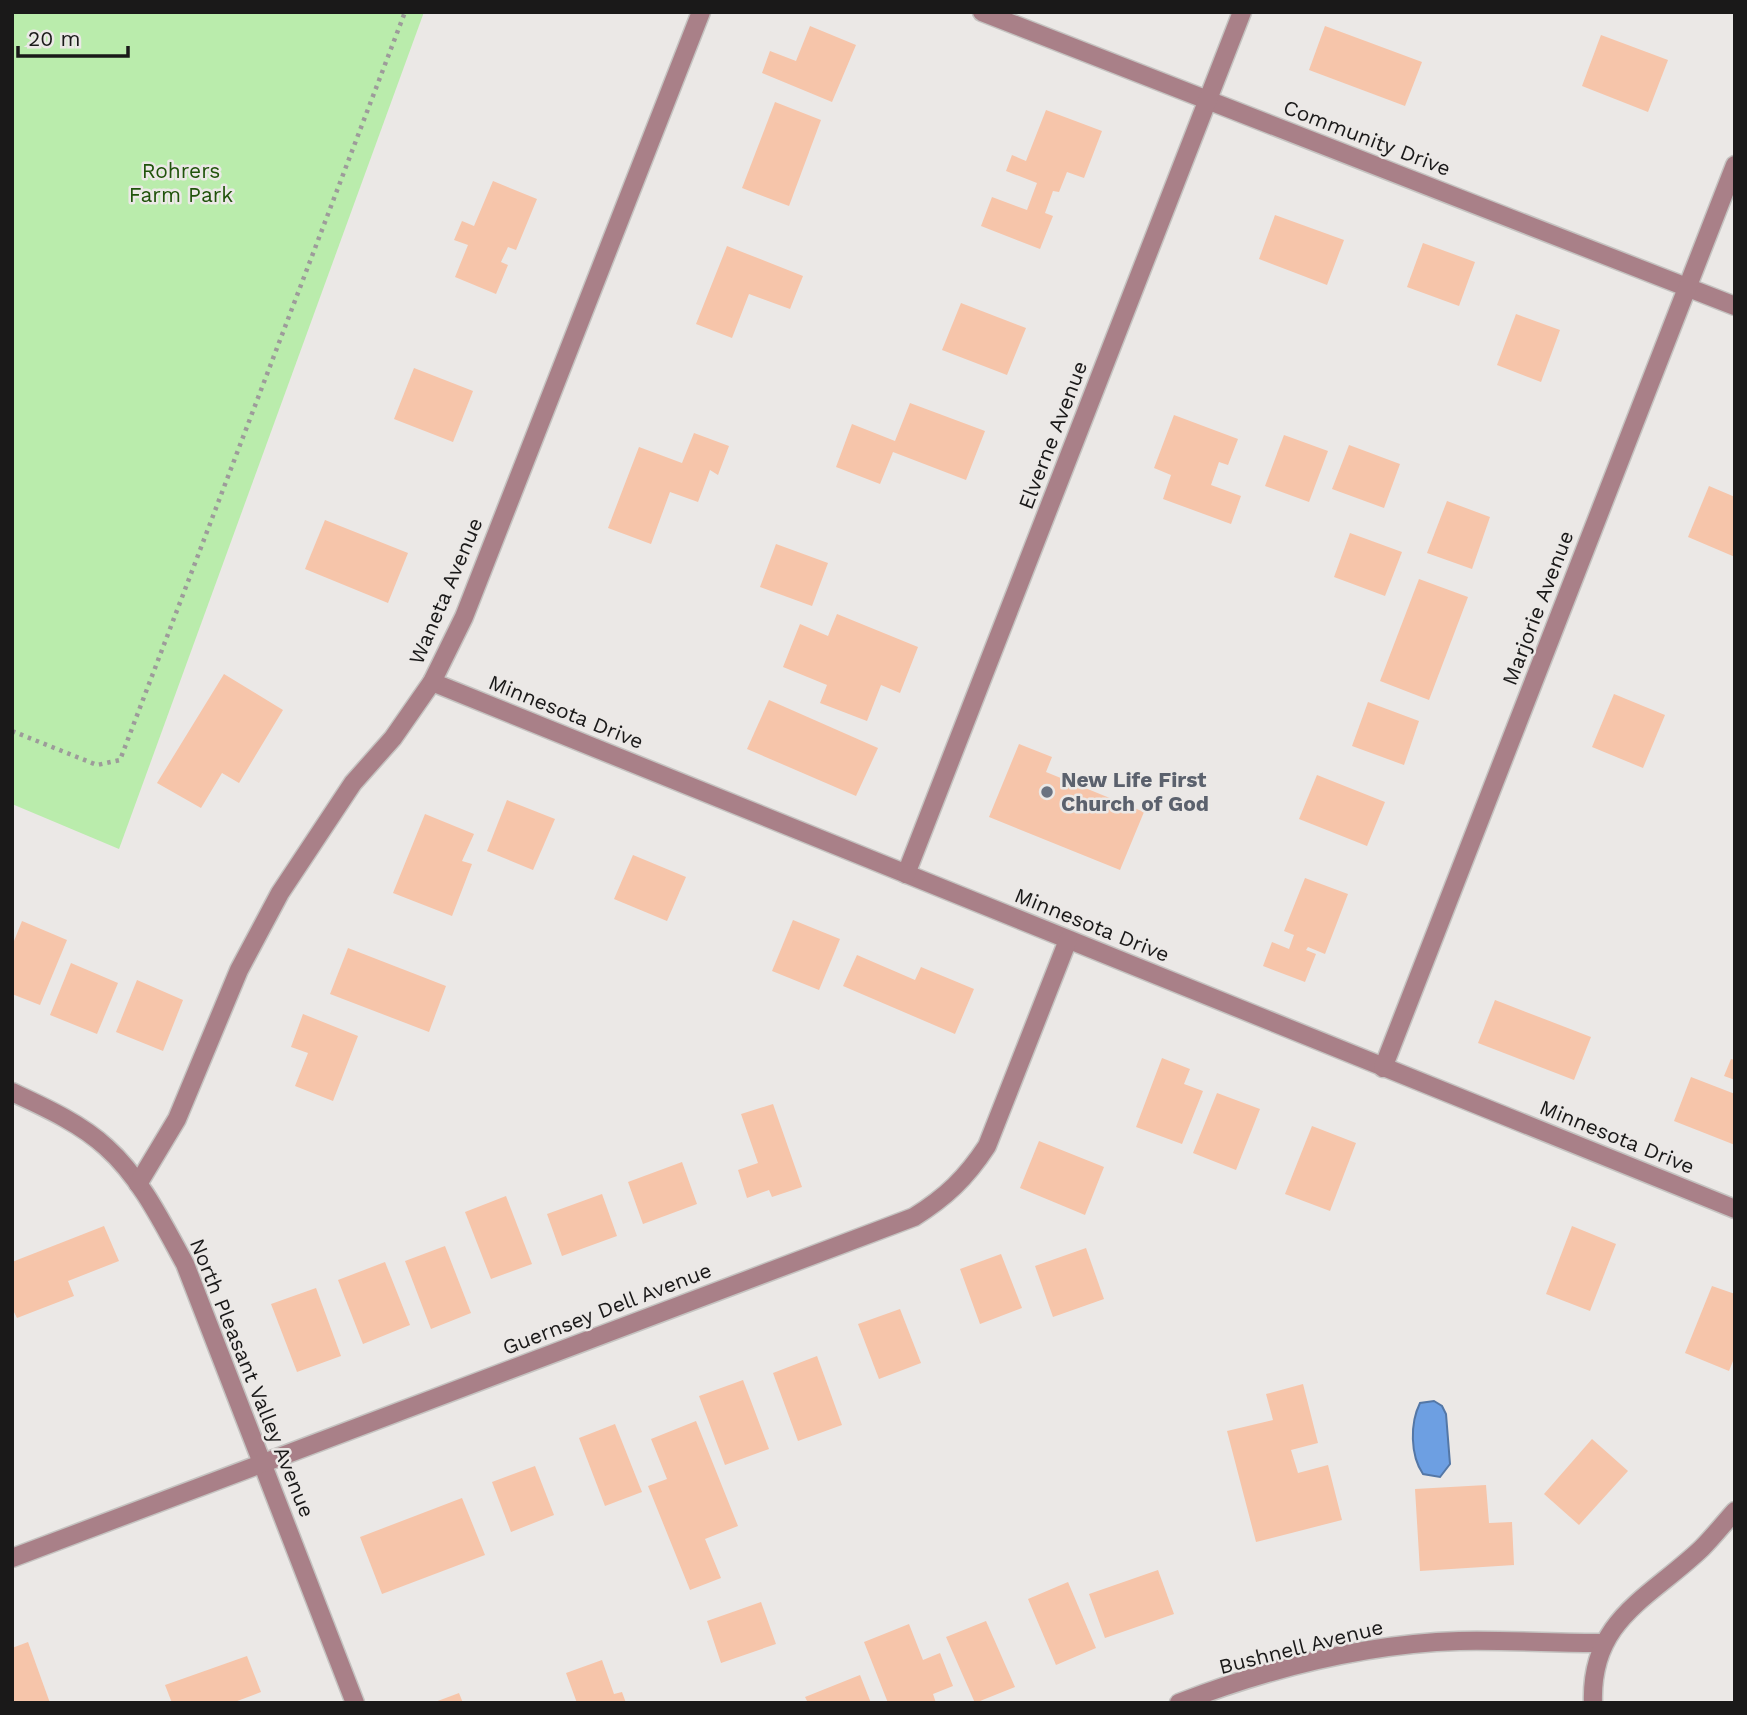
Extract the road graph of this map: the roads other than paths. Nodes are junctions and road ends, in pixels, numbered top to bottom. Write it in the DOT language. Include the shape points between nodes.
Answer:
graph roads {
  1 [pos="701,12"];
  2 [pos="982,12"];
  3 [pos="1242,12"];
  4 [pos="1208,100"];
  5 [pos="1735,165"];
  6 [pos="1687,287"];
  7 [pos="1735,306"];
  8 [pos="432,682"];
  9 [pos="906,874"];
  10 [pos="1068,940"];
  11 [pos="1383,1068"];
  12 [pos="12,1092"];
  13 [pos="138,1184"];
  14 [pos="1735,1209"];
  15 [pos="262,1464"];
  16 [pos="1735,1511"];
  17 [pos="12,1558"];
  18 [pos="1603,1643"];
  19 [pos="355,1703"];
  20 [pos="1179,1703"];
  21 [pos="1593,1703"];
  1 -- 8 [label="street, Waneta Avenue" via="464,617"];
  2 -- 4 [label="street, Community Drive"];
  3 -- 4 [label="street, Elverne Avenue"];
  4 -- 6 [label="street, Community Drive"];
  4 -- 9 [label="street, Elverne Avenue"];
  5 -- 6 [label="street, Marjorie Avenue"];
  6 -- 7 [label="street, Community Drive"];
  6 -- 11 [label="street, Marjorie Avenue"];
  8 -- 9 [label="street, Minnesota Drive"];
  8 -- 13 [label="street, Waneta Avenue" via="393,738 353,783 280,893 239,971 177,1119"];
  9 -- 10 [label="street, Minnesota Drive"];
  10 -- 11 [label="street, Minnesota Drive"];
  10 -- 15 [label="street, Guernsey Dell Avenue" via="986,1146 969,1174 946,1197 914,1217"];
  11 -- 14 [label="street, Minnesota Drive"];
  12 -- 13 [label="street, North Pleasant Valley Avenue" via="106,1146"];
  13 -- 15 [label="street, North Pleasant Valley Avenue" via="185,1264"];
  15 -- 17 [label="street, Guernsey Dell Avenue"];
  15 -- 19 [label="street, North Pleasant Valley Avenue"];
  16 -- 18 [label="street" via="1703,1547 1617,1619"];
  18 -- 20 [label="street, Bushnell Avenue" via="1458,1641 1374,1649 1284,1670"];
  18 -- 21 [label="street" via="1592,1681"];
}
